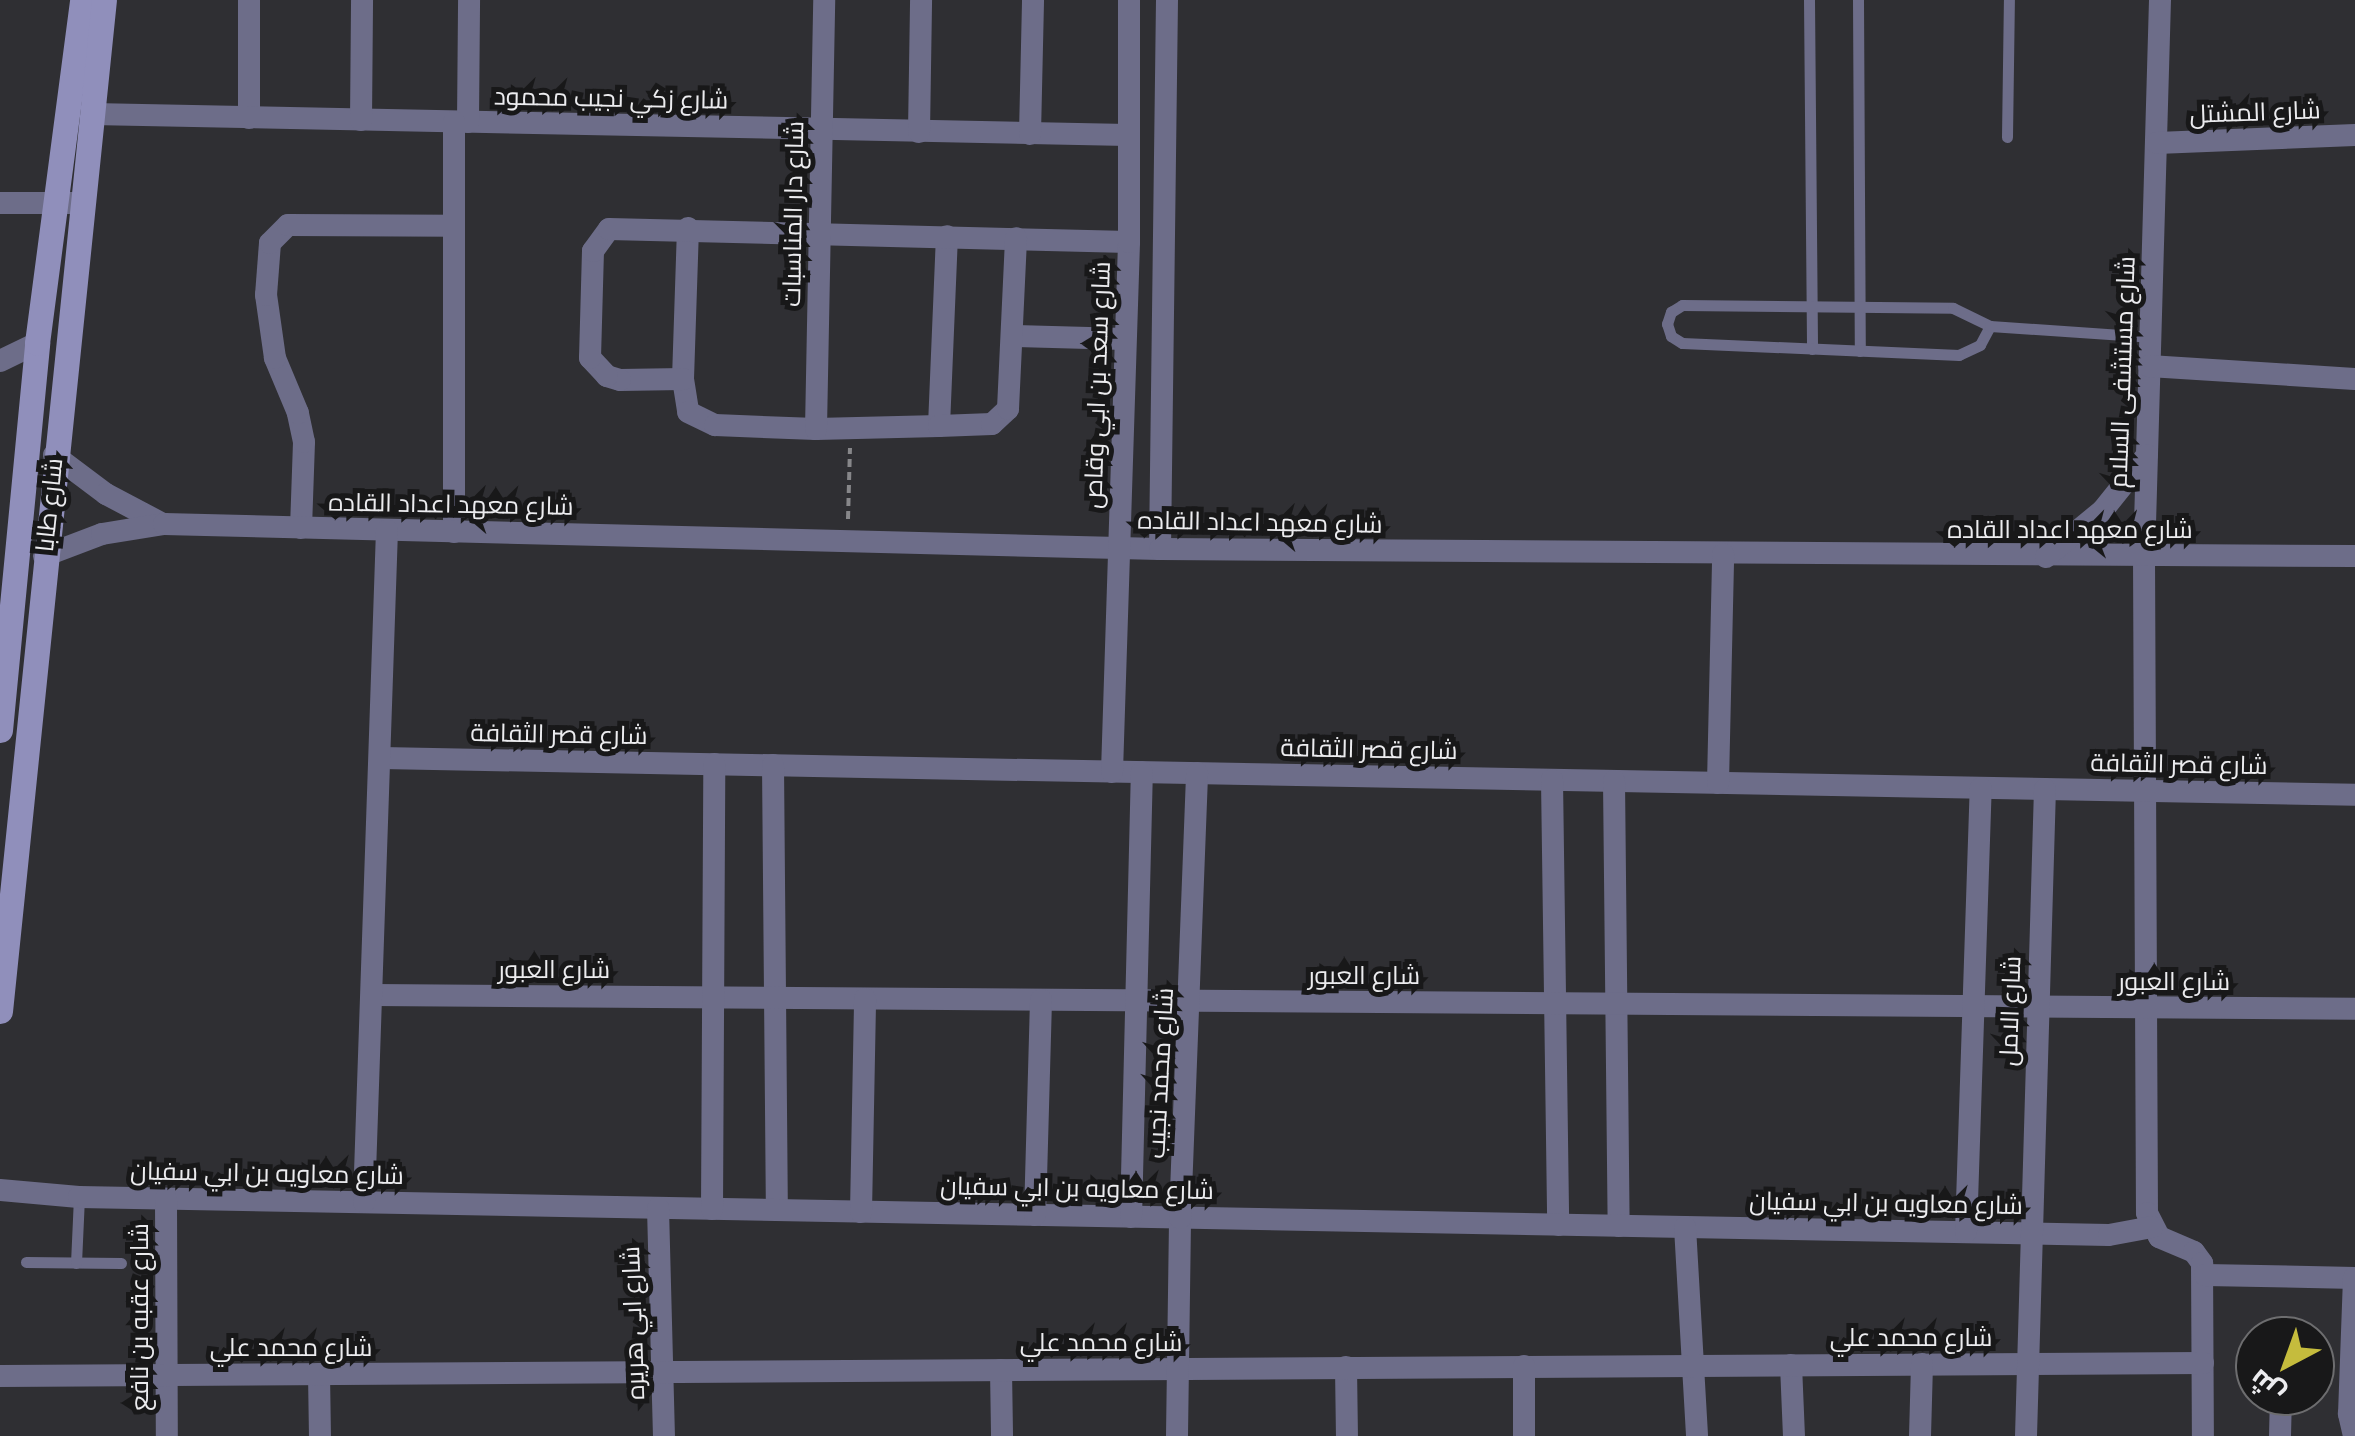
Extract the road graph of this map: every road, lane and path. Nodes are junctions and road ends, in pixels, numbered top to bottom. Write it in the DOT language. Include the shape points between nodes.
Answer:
graph roads {
  1 [pos="82,0"];
  2 [pos="104,0"];
  3 [pos="248,0"];
  4 [pos="362,0"];
  5 [pos="468,0"];
  6 [pos="824,0"];
  7 [pos="921,0"];
  8 [pos="1033,0"];
  9 [pos="1129,0"];
  10 [pos="1168,0"];
  11 [pos="1809,0"];
  12 [pos="1858,0"];
  13 [pos="2009,0"];
  14 [pos="2160,0"];
  15 [pos="92,114"];
  16 [pos="248,118"];
  17 [pos="361,120"];
  18 [pos="461,122"];
  19 [pos="822,130"];
  20 [pos="918,132"];
  21 [pos="1030,134"];
  22 [pos="1128,136"];
  23 [pos="2355,136"];
  24 [pos="2007,137"];
  25 [pos="2157,143"];
  26 [pos="81,203"];
  27 [pos="0,204"];
  28 [pos="54,204"];
  29 [pos="454,226"];
  30 [pos="688,228"];
  31 [pos="820,232"];
  32 [pos="948,236"];
  33 [pos="1016,238"];
  34 [pos="1129,242"];
  35 [pos="1812,307"];
  36 [pos="1860,307"];
  37 [pos="1990,326"];
  38 [pos="1015,336"];
  39 [pos="2150,337"];
  40 [pos="1125,338"];
  41 [pos="37,343"];
  42 [pos="1812,349"];
  43 [pos="1860,351"];
  44 [pos="0,361"];
  45 [pos="2150,366"];
  46 [pos="2355,379"];
  47 [pos="683,380"];
  48 [pos="939,426"];
  49 [pos="850,428"];
  50 [pos="816,429"];
  51 [pos="2148,454"];
  52 [pos="54,455"];
  53 [pos="164,524"];
  54 [pos="300,528"];
  55 [pos="387,530"];
  56 [pos="454,532"];
  57 [pos="10,538"];
  58 [pos="848,542"];
  59 [pos="1119,547"];
  60 [pos="1160,549"];
  61 [pos="1724,554"];
  62 [pos="44,556"];
  63 [pos="2355,556"];
  64 [pos="2046,557"];
  65 [pos="2144,558"];
  66 [pos="8,584"];
  67 [pos="0,730"];
  68 [pos="382,758"];
  69 [pos="714,764"];
  70 [pos="773,766"];
  71 [pos="1112,772"];
  72 [pos="1142,772"];
  73 [pos="1197,774"];
  74 [pos="1552,780"];
  75 [pos="1614,782"];
  76 [pos="1718,783"];
  77 [pos="1981,788"];
  78 [pos="2045,790"];
  79 [pos="2144,791"];
  80 [pos="2355,795"];
  81 [pos="372,996"];
  82 [pos="712,998"];
  83 [pos="776,998"];
  84 [pos="865,999"];
  85 [pos="1041,1000"];
  86 [pos="1136,1000"];
  87 [pos="1191,1001"];
  88 [pos="1555,1004"];
  89 [pos="1616,1004"];
  90 [pos="1974,1006"];
  91 [pos="2038,1007"];
  92 [pos="2145,1008"];
  93 [pos="2355,1009"];
  94 [pos="0,1012"];
  95 [pos="0,1190"];
  96 [pos="79,1197"];
  97 [pos="166,1199"];
  98 [pos="364,1202"];
  99 [pos="658,1208"];
  100 [pos="712,1209"];
  101 [pos="777,1210"];
  102 [pos="861,1212"];
  103 [pos="1035,1215"];
  104 [pos="1132,1217"];
  105 [pos="1180,1218"];
  106 [pos="1558,1225"];
  107 [pos="1619,1226"];
  108 [pos="1685,1227"];
  109 [pos="2152,1227"];
  110 [pos="1966,1232"];
  111 [pos="2030,1234"];
  112 [pos="26,1262"];
  113 [pos="76,1263"];
  114 [pos="121,1263"];
  115 [pos="2205,1276"];
  116 [pos="2355,1278"];
  117 [pos="2203,1363"];
  118 [pos="1922,1364"];
  119 [pos="2027,1364"];
  120 [pos="1791,1365"];
  121 [pos="1524,1366"];
  122 [pos="1691,1366"];
  123 [pos="1346,1368"];
  124 [pos="1176,1369"];
  125 [pos="1001,1370"];
  126 [pos="662,1372"];
  127 [pos="319,1374"];
  128 [pos="166,1375"];
  129 [pos="0,1376"];
  130 [pos="166,1436"];
  131 [pos="320,1436"];
  132 [pos="664,1436"];
  133 [pos="1002,1436"];
  134 [pos="1177,1436"];
  135 [pos="1347,1436"];
  136 [pos="1524,1436"];
  137 [pos="1696,1436"];
  138 [pos="1794,1436"];
  139 [pos="1920,1436"];
  140 [pos="2026,1436"];
  141 [pos="2203,1436"];
  142 [pos="2354,1436"];
  1 -- 28 [label="street, شارع طابا"];
  2 -- 15 [label="street, شارع طابا"];
  3 -- 16 [label="street"];
  4 -- 17 [label="street"];
  5 -- 18 [label="street"];
  6 -- 19 [label="street, شارع دار المناسبات"];
  7 -- 20 [label="street"];
  8 -- 21 [label="street"];
  9 -- 22 [label="street, شارع سعد بن ابي وقاص"];
  10 -- 60 [label="street"];
  11 -- 35 [label="lane"];
  12 -- 36 [label="lane"];
  13 -- 24 [label="lane"];
  14 -- 25 [label="street, شارع مستشفى السلام"];
  15 -- 16 [label="street, شارع زكي نجيب محمود"];
  15 -- 26 [label="street, شارع طابا"];
  16 -- 17 [label="street, شارع زكي نجيب محمود"];
  17 -- 18 [label="street, شارع زكي نجيب محمود"];
  18 -- 19 [label="street, شارع زكي نجيب محمود"];
  18 -- 29 [label="street"];
  19 -- 20 [label="street, شارع زكي نجيب محمود"];
  19 -- 31 [label="street, شارع دار المناسبات"];
  20 -- 21 [label="street, شارع زكي نجيب محمود"];
  21 -- 22 [label="street, شارع زكي نجيب محمود"];
  22 -- 34 [label="street, شارع سعد بن ابي وقاص"];
  23 -- 25 [label="street, شارع المشتل"];
  25 -- 39 [label="street, شارع مستشفى السلام"];
  26 -- 28 [label="street"];
  26 -- 52 [label="street, شارع طابا"];
  27 -- 28 [label="street"];
  28 -- 41 [label="street, شارع طابا"];
  29 -- 54 [label="street" via="288,225 270,243 266,295 275,358 304,442"];
  29 -- 56 [label="street"];
  30 -- 31 [label="street"];
  30 -- 47 [label="street"];
  30 -- 47 [label="street" via="620,226 602,234 593,251 590,358 620,380"];
  31 -- 32 [label="street"];
  31 -- 50 [label="street, شارع دار المناسبات"];
  32 -- 33 [label="street"];
  32 -- 48 [label="street"];
  33 -- 34 [label="street"];
  33 -- 38 [label="street"];
  34 -- 40 [label="street, شارع سعد بن ابي وقاص"];
  35 -- 36 [label="lane"];
  35 -- 42 [label="lane"];
  35 -- 42 [label="lane" via="1682,305 1667,324 1682,343"];
  36 -- 37 [label="lane" via="1953,308"];
  36 -- 43 [label="lane"];
  37 -- 39 [label="lane"];
  37 -- 43 [label="lane" via="1980,345 1960,355"];
  38 -- 40 [label="street"];
  38 -- 48 [label="street" via="1011,398 1001,419"];
  39 -- 45 [label="street, شارع مستشفى السلام"];
  40 -- 59 [label="street, شارع سعد بن ابي وقاص"];
  41 -- 44 [label="street"];
  41 -- 57 [label="street, شارع طابا"];
  42 -- 43 [label="lane"];
  45 -- 46 [label="street"];
  45 -- 51 [label="street, شارع مستشفى السلام"];
  47 -- 50 [label="street" via="684,403 700,422"];
  48 -- 49 [label="street"];
  49 -- 50 [label="street"];
  49 -- 58 [label="path"];
  51 -- 64 [label="street" via="2103,510"];
  51 -- 65 [label="street, شارع مستشفى السلام"];
  52 -- 53 [label="street, شارع معهد اعداد القاده" via="106,494"];
  52 -- 62 [label="street, شارع طابا"];
  53 -- 54 [label="street, شارع معهد اعداد القاده"];
  53 -- 62 [label="street, شارع معهد اعداد القاده" via="102,534"];
  54 -- 55 [label="street, شارع معهد اعداد القاده"];
  55 -- 56 [label="street, شارع معهد اعداد القاده"];
  55 -- 68 [label="street"];
  56 -- 58 [label="street, شارع معهد اعداد القاده"];
  57 -- 66 [label="street, شارع طابا"];
  58 -- 59 [label="street, شارع معهد اعداد القاده"];
  59 -- 60 [label="street, شارع معهد اعداد القاده"];
  59 -- 71 [label="street, شارع سعد بن ابي وقاص"];
  60 -- 61 [label="street, شارع معهد اعداد القاده"];
  61 -- 64 [label="street, شارع معهد اعداد القاده"];
  61 -- 76 [label="street"];
  62 -- 94 [label="street, شارع طابا"];
  63 -- 65 [label="street, شارع معهد اعداد القاده"];
  64 -- 65 [label="street, شارع معهد اعداد القاده"];
  65 -- 79 [label="street, شارع مستشفى السلام"];
  66 -- 67 [label="street, شارع طابا"];
  68 -- 69 [label="street, شارع قصر الثقافة"];
  68 -- 81 [label="street"];
  69 -- 70 [label="street, شارع قصر الثقافة"];
  69 -- 82 [label="street"];
  70 -- 71 [label="street, شارع قصر الثقافة"];
  70 -- 83 [label="street"];
  71 -- 72 [label="street, شارع قصر الثقافة"];
  72 -- 73 [label="street, شارع قصر الثقافة"];
  72 -- 86 [label="street, شارع محمد نجيب"];
  73 -- 74 [label="street, شارع قصر الثقافة"];
  73 -- 87 [label="street, شارع محمد نجيب"];
  74 -- 75 [label="street, شارع قصر الثقافة"];
  74 -- 88 [label="street"];
  75 -- 76 [label="street, شارع قصر الثقافة"];
  75 -- 89 [label="street"];
  76 -- 77 [label="street, شارع قصر الثقافة"];
  77 -- 78 [label="street, شارع قصر الثقافة"];
  77 -- 90 [label="street, شارع الامل"];
  78 -- 79 [label="street, شارع قصر الثقافة"];
  78 -- 91 [label="street, شارع الامل"];
  79 -- 80 [label="street, شارع قصر الثقافة"];
  79 -- 92 [label="street, شارع مستشفى السلام"];
  81 -- 82 [label="street, شارع العبور"];
  81 -- 98 [label="street"];
  82 -- 83 [label="street, شارع العبور"];
  82 -- 100 [label="street"];
  83 -- 84 [label="street, شارع العبور"];
  83 -- 101 [label="street"];
  84 -- 85 [label="street, شارع العبور"];
  84 -- 102 [label="street"];
  85 -- 86 [label="street, شارع العبور"];
  85 -- 103 [label="street"];
  86 -- 87 [label="street, شارع العبور"];
  86 -- 104 [label="street, شارع محمد نجيب"];
  87 -- 88 [label="street, شارع العبور"];
  87 -- 105 [label="street, شارع محمد نجيب"];
  88 -- 89 [label="street, شارع العبور"];
  88 -- 106 [label="street"];
  89 -- 90 [label="street, شارع العبور"];
  89 -- 107 [label="street"];
  90 -- 91 [label="street, شارع العبور"];
  90 -- 110 [label="street, شارع الامل"];
  91 -- 92 [label="street, شارع العبور"];
  91 -- 111 [label="street, شارع الامل"];
  92 -- 93 [label="street, شارع العبور"];
  92 -- 109 [label="street, شارع مستشفى السلام"];
  95 -- 96 [label="street, شارع معاويه بن ابي سفيان"];
  96 -- 97 [label="street, شارع معاويه بن ابي سفيان"];
  96 -- 113 [label="lane"];
  97 -- 98 [label="street, شارع معاويه بن ابي سفيان"];
  97 -- 128 [label="street, شارع عقبه بن نافع"];
  98 -- 99 [label="street, شارع معاويه بن ابي سفيان"];
  99 -- 100 [label="street, شارع معاويه بن ابي سفيان"];
  99 -- 126 [label="street, شارع ابي هريره"];
  100 -- 101 [label="street, شارع معاويه بن ابي سفيان"];
  101 -- 102 [label="street, شارع معاويه بن ابي سفيان"];
  102 -- 103 [label="street, شارع معاويه بن ابي سفيان"];
  103 -- 104 [label="street, شارع معاويه بن ابي سفيان"];
  104 -- 105 [label="street, شارع معاويه بن ابي سفيان"];
  105 -- 106 [label="street, شارع معاويه بن ابي سفيان"];
  105 -- 124 [label="street, شارع محمد نجيب"];
  106 -- 107 [label="street, شارع معاويه بن ابي سفيان"];
  107 -- 108 [label="street, شارع معاويه بن ابي سفيان"];
  108 -- 110 [label="street, شارع معاويه بن ابي سفيان"];
  108 -- 122 [label="street"];
  109 -- 111 [label="street, شارع معاويه بن ابي سفيان" via="2109,1235"];
  109 -- 115 [label="street" via="2194,1252"];
  110 -- 111 [label="street, شارع معاويه بن ابي سفيان"];
  111 -- 119 [label="street, شارع الامل"];
  112 -- 113 [label="lane"];
  113 -- 114 [label="lane"];
  115 -- 116 [label="street"];
  115 -- 117 [label="street"];
  116 -- 142 [label="street" via="2349,1414"];
  117 -- 119 [label="street, شارع محمد علي"];
  117 -- 141 [label="street"];
  118 -- 119 [label="street, شارع محمد علي"];
  118 -- 120 [label="street, شارع محمد علي"];
  118 -- 139 [label="street"];
  119 -- 140 [label="street, شارع الامل"];
  120 -- 122 [label="street, شارع محمد علي"];
  120 -- 138 [label="street"];
  121 -- 122 [label="street, شارع محمد علي"];
  121 -- 123 [label="street, شارع محمد علي"];
  121 -- 136 [label="street"];
  122 -- 137 [label="street"];
  123 -- 124 [label="street, شارع محمد علي"];
  123 -- 135 [label="street"];
  124 -- 125 [label="street, شارع محمد علي"];
  124 -- 134 [label="street, شارع محمد نجيب"];
  125 -- 126 [label="street, شارع محمد علي"];
  125 -- 133 [label="street"];
  126 -- 127 [label="street, شارع محمد علي"];
  126 -- 132 [label="street, شارع ابي هريره"];
  127 -- 128 [label="street, شارع محمد علي"];
  127 -- 131 [label="street"];
  128 -- 129 [label="street, شارع محمد علي"];
  128 -- 130 [label="street, شارع عقبه بن نافع"];
}
